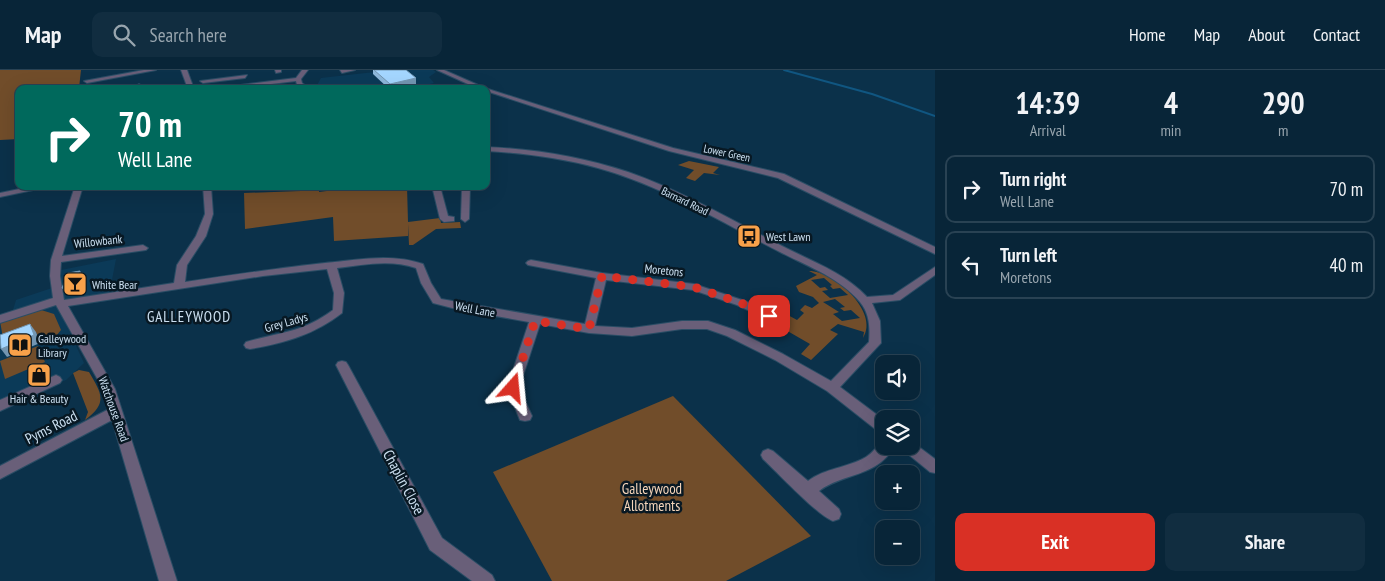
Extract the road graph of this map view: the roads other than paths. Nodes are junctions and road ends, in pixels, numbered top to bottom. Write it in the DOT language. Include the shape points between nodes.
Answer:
graph roads {
  1 [pos="153,70"];
  2 [pos="184,70"];
  3 [pos="188,70"];
  4 [pos="305,70"];
  5 [pos="352,70"];
  6 [pos="440,70"];
  7 [pos="144,71"];
  8 [pos="342,71"];
  9 [pos="89,75"];
  10 [pos="245,76"];
  11 [pos="234,78"];
  12 [pos="298,79"];
  13 [pos="203,80"];
  14 [pos="86,81"];
  15 [pos="86,85"];
  16 [pos="189,85"];
  17 [pos="237,85"];
  18 [pos="246,85"];
  19 [pos="302,85"];
  20 [pos="476,85"];
  21 [pos="490,90"];
  22 [pos="490,149"];
  23 [pos="27,190"];
  24 [pos="78,190"];
  25 [pos="208,190"];
  26 [pos="438,190"];
  27 [pos="466,190"];
  28 [pos="0,195"];
  29 [pos="465,218"];
  30 [pos="450,219"];
  31 [pos="143,248"];
  32 [pos="935,250"];
  33 [pos="56,260"];
  34 [pos="531,263"];
  35 [pos="331,266"];
  36 [pos="935,270"];
  37 [pos="602,276"];
  38 [pos="178,287"];
  39 [pos="865,300"];
  40 [pos="60,302"];
  41 [pos="775,310"];
  42 [pos="0,319"];
  43 [pos="535,321"];
  44 [pos="589,329"];
  45 [pos="250,346"];
  46 [pos="342,365"];
  47 [pos="56,380"];
  48 [pos="832,388"];
  49 [pos="0,406"];
  50 [pos="117,411"];
  51 [pos="525,416"];
  52 [pos="875,421"];
  53 [pos="768,455"];
  54 [pos="879,455"];
  55 [pos="920,455"];
  56 [pos="935,466"];
  57 [pos="0,473"];
  58 [pos="807,490"];
  59 [pos="833,514"];
  60 [pos="168,581"];
  61 [pos="486,581"];
  1 -- 7 [label="street"];
  2 -- 3 [label="street"];
  2 -- 16 [label="street"];
  4 -- 12 [label="street"];
  5 -- 8 [label="street"];
  6 -- 20 [label="street, Lower Green"];
  7 -- 14 [label="street"];
  9 -- 14 [label="street"];
  10 -- 11 [label="street"];
  11 -- 13 [label="street"];
  11 -- 17 [label="street"];
  12 -- 18 [label="street"];
  12 -- 19 [label="street"];
  14 -- 15 [label="street"];
  21 -- 32 [label="street, Lower Green" via="671,150 781,176"];
  22 -- 39 [label="street, Barnard Road" via="518,151 604,167 660,188 813,265"];
  23 -- 28 [label="street"];
  24 -- 33 [label="street, Watchouse Road"];
  25 -- 38 [label="street" via="209,214 201,236 182,265"];
  26 -- 30 [label="street" via="444,219"];
  27 -- 29 [label="street"];
  31 -- 33 [label="street, Willowbank"];
  33 -- 40 [label="street, Watchouse Road" via="55,276"];
  34 -- 37 [label="street, Moretons"];
  35 -- 38 [label="street, Well Lane"];
  35 -- 43 [label="street, Well Lane" via="406,261 420,266 437,301"];
  35 -- 45 [label="street, Grey Ladys" via="339,292 338,311 321,325 290,338"];
  36 -- 39 [label="street" via="896,298"];
  37 -- 41 [label="street, Moretons" via="694,287 769,316"];
  37 -- 44 [label="street"];
  38 -- 40 [label="street, Well Lane"];
  39 -- 48 [label="street, Barnard Road" via="876,319 875,343"];
  40 -- 42 [label="street, Well Lane"];
  40 -- 50 [label="street, Watchouse Road" via="94,359"];
  43 -- 44 [label="street, Well Lane"];
  43 -- 51 [label="street" via="513,388"];
  44 -- 48 [label="street, Well Lane" via="632,332 708,325 779,357"];
  46 -- 61 [label="street, Chaplin Close" via="436,544"];
  47 -- 49 [label="street"];
  48 -- 52 [label="street, Well Lane"];
  50 -- 57 [label="street, Pyms Road"];
  50 -- 60 [label="street, Watchouse Road"];
  53 -- 58 [label="street"];
  54 -- 58 [label="street" via="873,461 845,473 824,478"];
  55 -- 56 [label="street"];
  58 -- 59 [label="street"];
}
